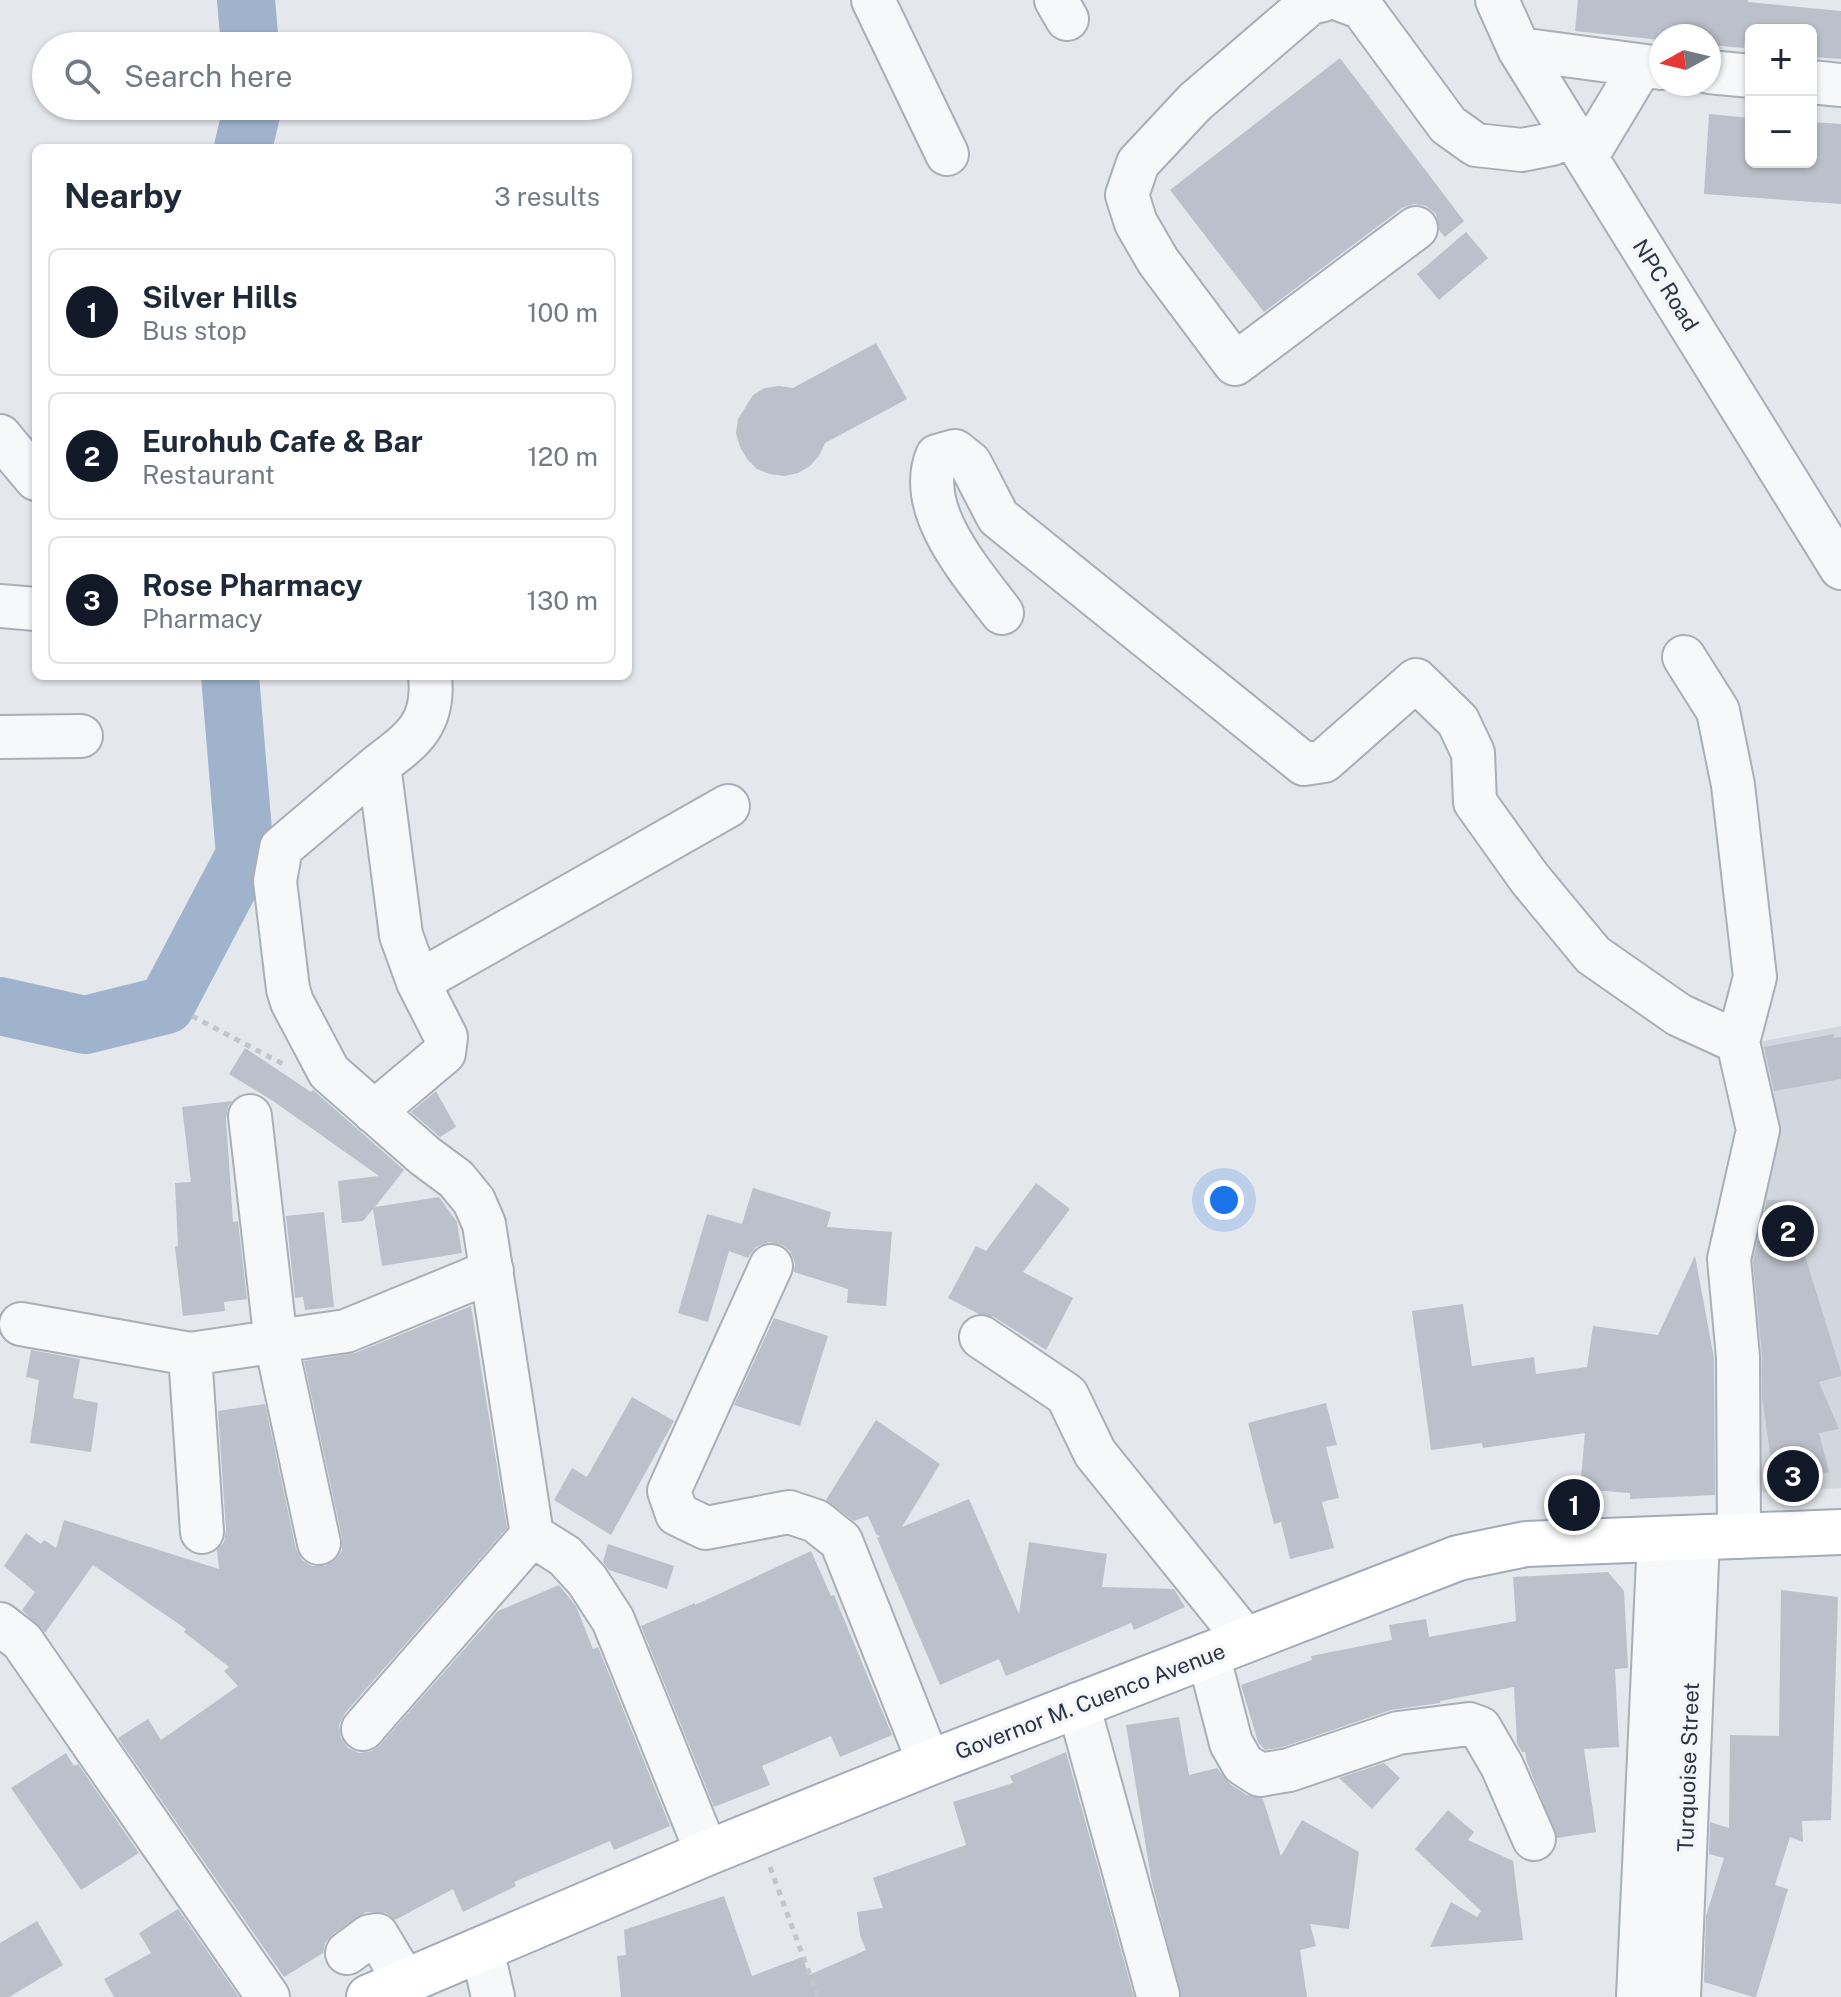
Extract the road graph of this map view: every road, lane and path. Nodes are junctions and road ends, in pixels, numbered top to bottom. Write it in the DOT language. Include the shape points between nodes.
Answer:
graph roads {
  1 [pos="873,0"];
  2 [pos="1323,0"];
  3 [pos="1341,0"];
  4 [pos="1497,0"];
  5 [pos="1519,49"];
  6 [pos="1649,67"];
  7 [pos="1649,69"];
  8 [pos="1721,73"];
  9 [pos="1745,75"];
  10 [pos="1817,83"];
  11 [pos="1841,85"];
  12 [pos="1579,144"];
  13 [pos="947,154"];
  14 [pos="1416,228"];
  15 [pos="0,436"];
  16 [pos="32,474"];
  17 [pos="1841,568"];
  18 [pos="0,606"];
  19 [pos="32,609"];
  20 [pos="1002,613"];
  21 [pos="1684,657"];
  22 [pos="430,680"];
  23 [pos="81,736"];
  24 [pos="0,737"];
  25 [pos="379,765"];
  26 [pos="728,806"];
  27 [pos="418,982"];
  28 [pos="192,1016"];
  29 [pos="1738,1042"];
  30 [pos="329,1072"];
  31 [pos="374,1112"];
  32 [pos="250,1116"];
  33 [pos="771,1266"];
  34 [pos="492,1271"];
  35 [pos="21,1324"];
  36 [pos="981,1337"];
  37 [pos="276,1343"];
  38 [pos="190,1354"];
  39 [pos="202,1532"];
  40 [pos="1841,1532"];
  41 [pos="532,1535"];
  42 [pos="1698,1537"];
  43 [pos="319,1543"];
  44 [pos="0,1624"];
  45 [pos="1227,1647"];
  46 [pos="1078,1704"];
  47 [pos="363,1729"];
  48 [pos="929,1763"];
  49 [pos="1666,1832"];
  50 [pos="758,1834"];
  51 [pos="1534,1839"];
  52 [pos="707,1853"];
  53 [pos="482,1949"];
  54 [pos="347,1953"];
  55 [pos="387,1990"];
  56 [pos="1158,1995"];
  57 [pos="268,1997"];
  58 [pos="493,1997"];
  59 [pos="818,1997"];
  60 [pos="1638,1997"];
  61 [pos="1679,1997"];
  1 -- 13 [label="street"];
  2 -- 14 [label="street" via="1310,3 1195,102 1138,163 1127,195 1136,223 1235,364"];
  3 -- 12 [label="street" via="1362,8 1448,125 1476,145 1522,150"];
  4 -- 5 [label="street, NPC Road"];
  5 -- 6 [label="street"];
  5 -- 12 [label="street, NPC Road"];
  7 -- 12 [label="street"];
  8 -- 9 [label="street"];
  10 -- 11 [label="street"];
  12 -- 17 [label="street, NPC Road"];
  15 -- 16 [label="street"];
  18 -- 19 [label="street"];
  20 -- 29 [label="street" via="951,545 931,488 937,456 955,451 970,463 998,517 1304,764 1324,761 1416,680 1458,721 1473,753 1475,802 1593,955 1679,1015"];
  21 -- 29 [label="street" via="1718,711 1733,785 1755,977"];
  22 -- 25 [label="street" via="430,707 421,729"];
  23 -- 24 [label="street"];
  25 -- 27 [label="street" via="401,935"];
  25 -- 30 [label="street" via="281,848 276,864 288,989"];
  26 -- 27 [label="street"];
  27 -- 31 [label="street" via="446,1037 444,1053"];
  28 -- 30 [label="path" via="292,1069"];
  29 -- 42 [label="street, Turquoise Street" via="1758,1130 1729,1259 1738,1357"];
  30 -- 31 [label="street"];
  31 -- 34 [label="street" via="456,1179 474,1201"];
  32 -- 37 [label="street"];
  33 -- 48 [label="street" via="669,1491 677,1514 706,1528 789,1512 816,1521 841,1541"];
  34 -- 37 [label="street" via="346,1331"];
  34 -- 41 [label="street"];
  35 -- 38 [label="street"];
  36 -- 45 [label="street" via="1067,1395 1095,1453"];
  37 -- 38 [label="street"];
  37 -- 43 [label="street"];
  38 -- 39 [label="street"];
  40 -- 42 [label="main road, Governor M. Cuenco Avenue"];
  41 -- 47 [label="street"];
  41 -- 52 [label="street" via="565,1556 613,1620"];
  42 -- 45 [label="main road, Governor M. Cuenco Avenue" via="1526,1544 1458,1558"];
  42 -- 49 [label="street, Turquoise Street"];
  44 -- 57 [label="street" via="22,1641"];
  45 -- 46 [label="main road, Governor M. Cuenco Avenue"];
  45 -- 51 [label="street" via="1231,1743 1243,1764 1260,1775 1398,1733 1469,1724 1480,1728 1502,1766"];
  46 -- 48 [label="main road, Governor M. Cuenco Avenue"];
  46 -- 56 [label="street"];
  48 -- 50 [label="main road, Governor M. Cuenco Avenue"];
  49 -- 60 [label="street, Turquoise Street"];
  49 -- 61 [label="street, Turquoise Street"];
  50 -- 52 [label="main road, Governor M. Cuenco Avenue"];
  50 -- 59 [label="path"];
  52 -- 53 [label="main road, Governor M. Cuenco Avenue"];
  53 -- 55 [label="main road, Governor M. Cuenco Avenue"];
  53 -- 58 [label="street"];
  54 -- 55 [label="street" via="377,1935"];
}
